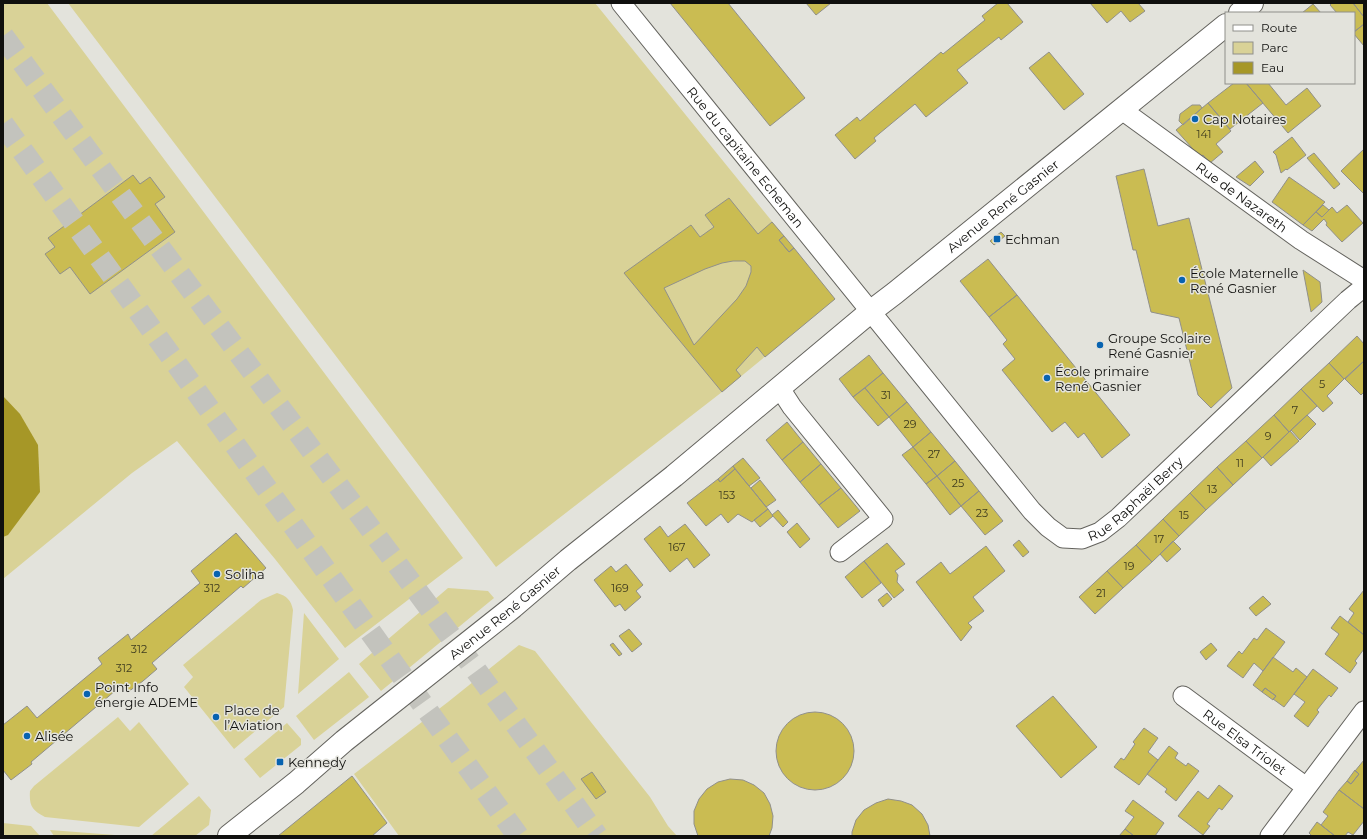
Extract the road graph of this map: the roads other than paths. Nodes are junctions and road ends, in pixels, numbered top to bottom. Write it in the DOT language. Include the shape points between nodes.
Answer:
graph roads {
  1 [pos="621,3"];
  2 [pos="1252,3"];
  3 [pos="1241,12"];
  4 [pos="1225,26"];
  5 [pos="1122,110"];
  6 [pos="1364,280"];
  7 [pos="1364,287"];
  8 [pos="870,312"];
  9 [pos="779,387"];
  10 [pos="840,552"];
  11 [pos="1183,696"];
  12 [pos="1364,711"];
  13 [pos="1306,787"];
  14 [pos="229,836"];
  15 [pos="1270,836"];
  1 -- 8 [label="street, Rue du capitaine Echeman"];
  2 -- 3 [label="main road"];
  4 -- 5 [label="main road, Avenue René Gasnier"];
  5 -- 6 [label="street, Rue de Nazareth" via="1301,240"];
  5 -- 8 [label="main road, Avenue René Gasnier"];
  7 -- 8 [label="street, Rue Raphaël Berry" via="1118,518 1100,532 1082,539 1063,538 1032,511"];
  8 -- 9 [label="main road, Avenue René Gasnier"];
  9 -- 10 [label="street" via="883,519"];
  9 -- 14 [label="main road, Avenue René Gasnier" via="674,476"];
  11 -- 13 [label="street, Rue Elsa Triolet"];
  12 -- 13 [label="street"];
  13 -- 15 [label="street"];
}
